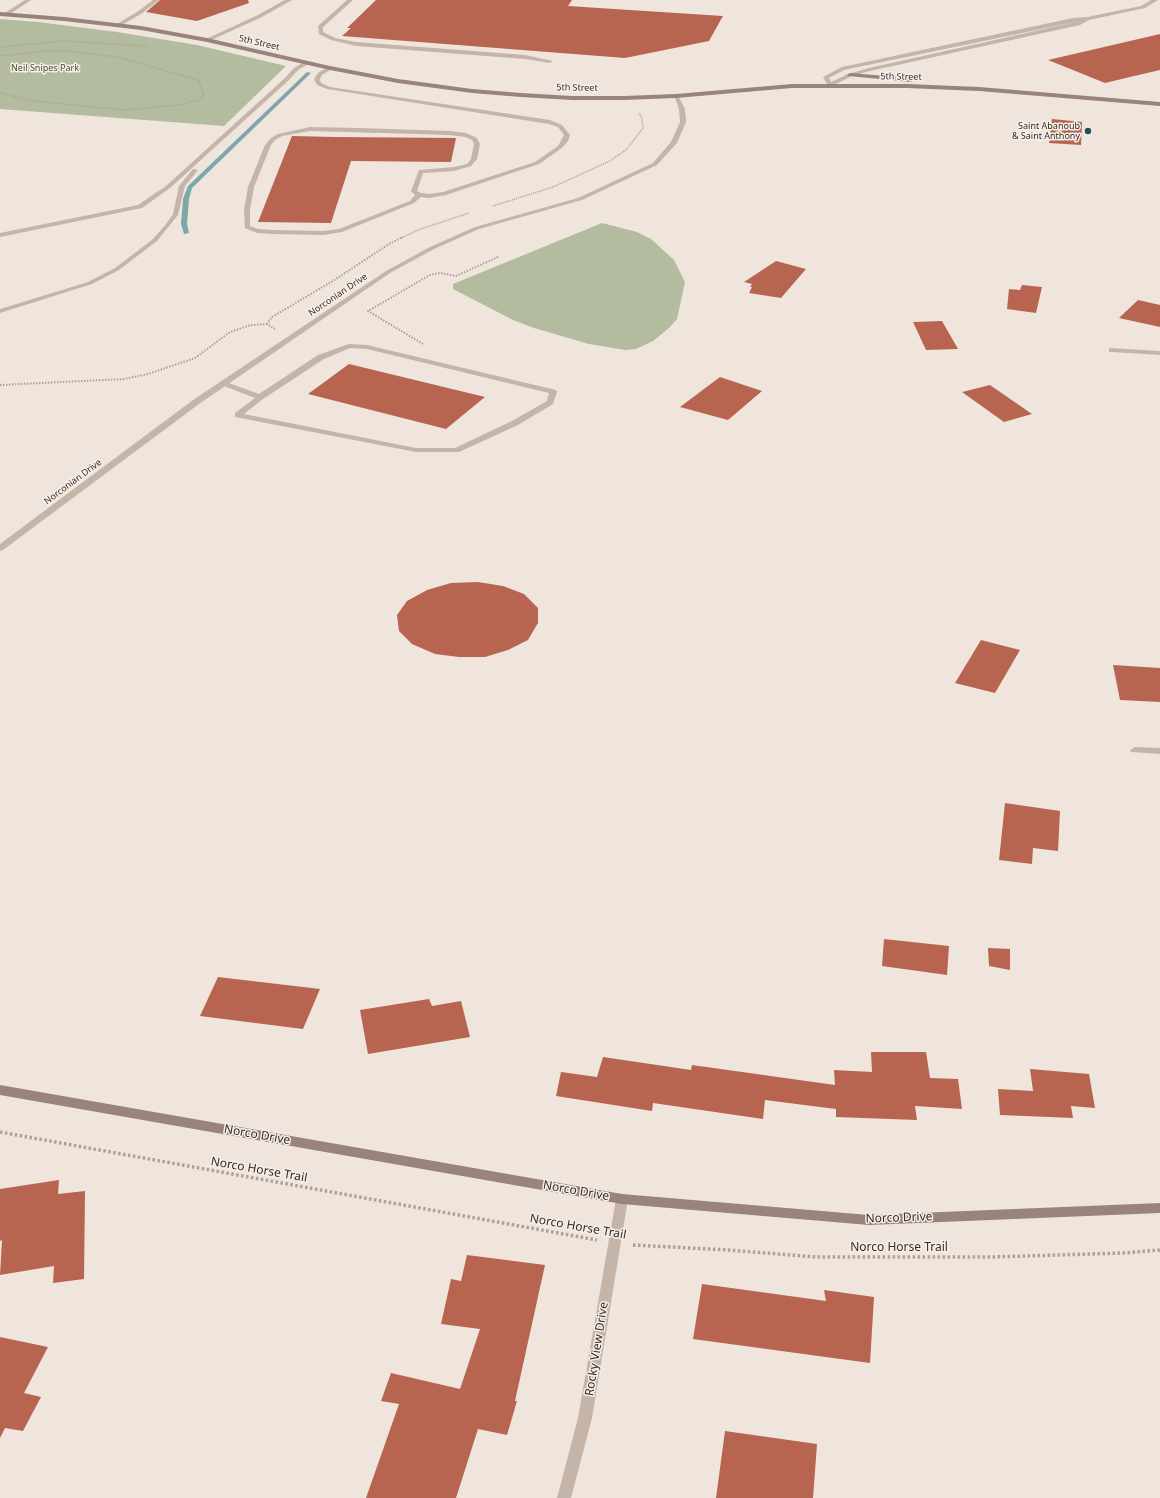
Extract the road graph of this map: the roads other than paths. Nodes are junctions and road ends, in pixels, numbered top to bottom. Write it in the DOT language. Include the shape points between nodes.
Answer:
graph roads {
  1 [pos="28,0"];
  2 [pos="156,0"];
  3 [pos="289,0"];
  4 [pos="350,0"];
  5 [pos="1155,0"];
  6 [pos="3,14"];
  7 [pos="1087,19"];
  8 [pos="118,25"];
  9 [pos="206,40"];
  10 [pos="550,61"];
  11 [pos="306,63"];
  12 [pos="330,68"];
  13 [pos="850,75"];
  14 [pos="830,85"];
  15 [pos="1006,91"];
  16 [pos="676,96"];
  17 [pos="1160,104"];
  18 [pos="231,130"];
  19 [pos="419,195"];
  20 [pos="0,235"];
  21 [pos="0,311"];
  22 [pos="1112,350"];
  23 [pos="1160,353"];
  24 [pos="223,384"];
  25 [pos="260,397"];
  26 [pos="0,548"];
  27 [pos="1135,750"];
  28 [pos="1160,751"];
  29 [pos="0,1090"];
  30 [pos="622,1199"];
  31 [pos="1160,1208"];
  32 [pos="564,1498"];
  1 -- 6 [label="street"];
  2 -- 8 [label="street"];
  3 -- 9 [label="street"];
  4 -- 10 [label="street" via="320,28 321,33 333,39 356,44"];
  5 -- 7 [label="street" via="1143,7"];
  6 -- 8 [label="street, 5th Street"];
  7 -- 13 [label="street" via="1080,23"];
  7 -- 14 [label="street" via="842,70 826,77"];
  8 -- 9 [label="street, 5th Street"];
  9 -- 11 [label="street, 5th Street"];
  11 -- 12 [label="street, 5th Street"];
  11 -- 18 [label="street" via="296,69"];
  12 -- 16 [label="street, 5th Street" via="426,85 521,95 572,98"];
  12 -- 19 [label="street" via="317,79 319,84 329,88 529,118 550,122 565,130 567,135 560,147 537,163 444,194"];
  13 -- 14 [label="street"];
  13 -- 15 [label="street" via="983,85"];
  14 -- 15 [label="street, 5th Street"];
  14 -- 16 [label="street, 5th Street"];
  15 -- 17 [label="street, 5th Street"];
  16 -- 24 [label="street, Norconian Drive" via="682,108 683,122 674,143 655,164 580,199 477,228 432,248 388,272"];
  18 -- 20 [label="street" via="168,187 140,207"];
  18 -- 21 [label="street" via="225,142 182,186 176,214 168,225 155,240 118,269 90,283"];
  19 -- 19 [label="street" via="414,191 421,171 454,169 469,165 474,158 477,144 475,139 450,134 310,129 280,135 268,145 251,187 247,227 272,232 340,231 412,202"];
  22 -- 23 [label="street"];
  24 -- 25 [label="street"];
  24 -- 26 [label="street, Norconian Drive"];
  25 -- 25 [label="street" via="238,415 416,450 456,450 515,423 550,402 552,392 367,347 349,346 321,357"];
  27 -- 28 [label="street"];
  29 -- 30 [label="street, Norco Drive"];
  30 -- 31 [label="street, Norco Drive" via="869,1220"];
  30 -- 32 [label="street, Rocky View Drive" via="585,1418"];
}
